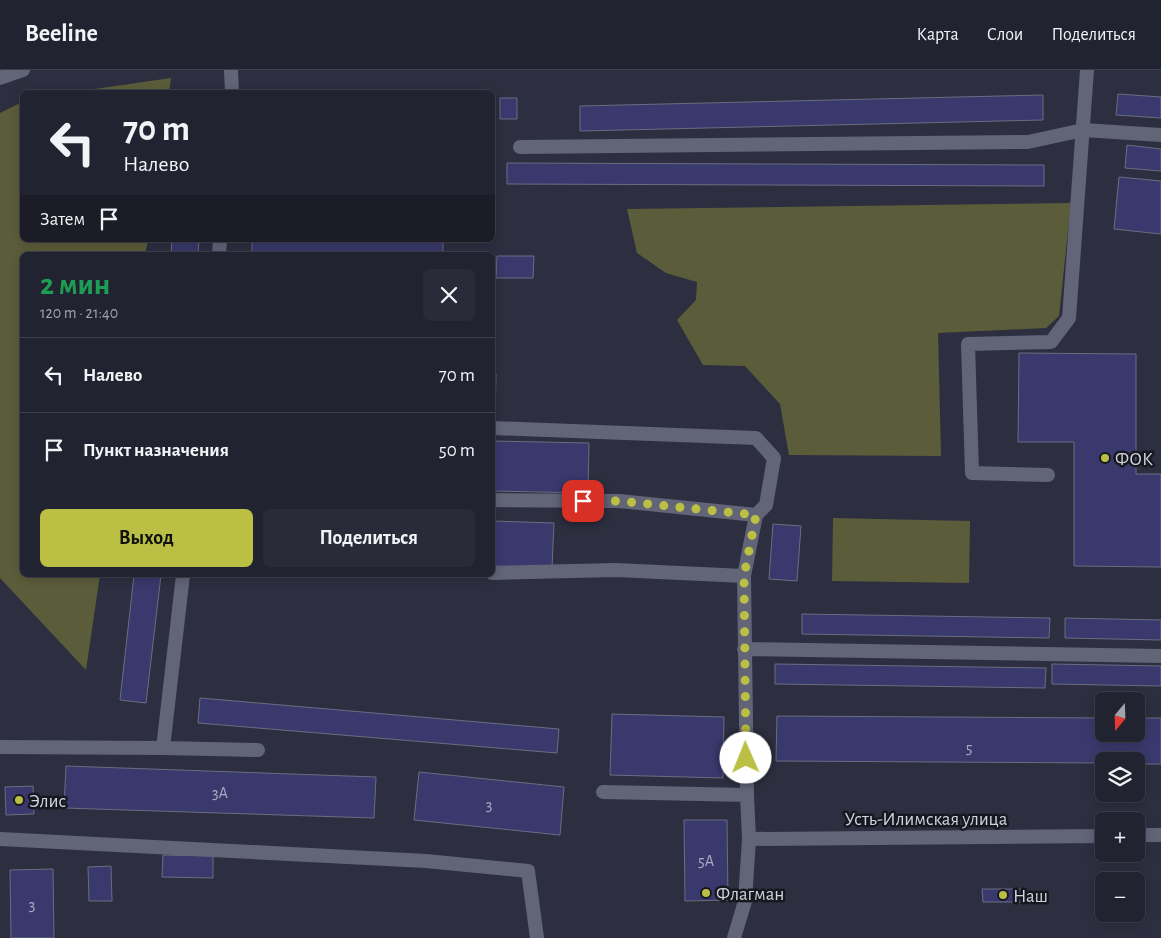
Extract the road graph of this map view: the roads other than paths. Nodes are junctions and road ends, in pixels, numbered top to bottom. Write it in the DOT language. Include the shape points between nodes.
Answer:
graph roads {
  1 [pos="24,70"];
  2 [pos="231,70"];
  3 [pos="1087,70"];
  4 [pos="0,78"];
  5 [pos="232,90"];
  6 [pos="1083,130"];
  7 [pos="1161,135"];
  8 [pos="520,147"];
  9 [pos="495,428"];
  10 [pos="1048,475"];
  11 [pos="495,500"];
  12 [pos="756,515"];
  13 [pos="495,573"];
  14 [pos="744,576"];
  15 [pos="183,577"];
  16 [pos="744,649"];
  17 [pos="1161,656"];
  18 [pos="0,747"];
  19 [pos="163,748"];
  20 [pos="258,750"];
  21 [pos="602,792"];
  22 [pos="747,794"];
  23 [pos="1161,835"];
  24 [pos="1095,836"];
  25 [pos="1145,836"];
  26 [pos="0,839"];
  27 [pos="749,839"];
  28 [pos="537,938"];
  29 [pos="734,938"];
  1 -- 4 [label="street"];
  2 -- 5 [label="street"];
  3 -- 6 [label="street"];
  6 -- 7 [label="street"];
  6 -- 8 [label="street" via="1028,142"];
  6 -- 10 [label="street" via="1069,318 1051,342 968,344 972,473"];
  9 -- 12 [label="street" via="756,438 774,458 766,505"];
  11 -- 12 [label="street" via="619,501"];
  12 -- 14 [label="street"];
  13 -- 14 [label="street" via="616,570"];
  14 -- 16 [label="street"];
  15 -- 19 [label="street"];
  16 -- 17 [label="street"];
  16 -- 22 [label="street"];
  18 -- 19 [label="street"];
  19 -- 20 [label="street"];
  21 -- 22 [label="street"];
  22 -- 27 [label="street"];
  23 -- 25 [label="street"];
  24 -- 27 [label="street, Усть-Илимская улица"];
  26 -- 28 [label="street" via="426,861 528,871"];
  27 -- 29 [label="street" via="745,901"];
}
